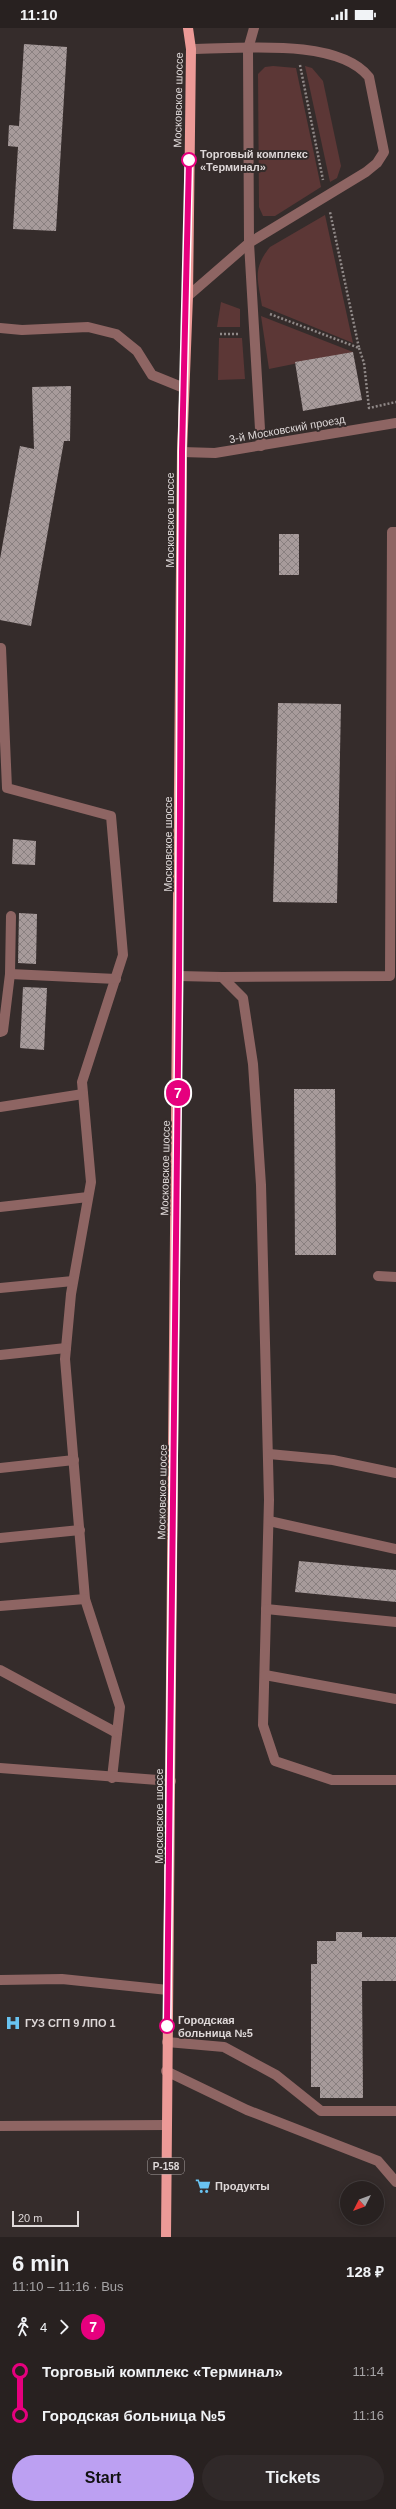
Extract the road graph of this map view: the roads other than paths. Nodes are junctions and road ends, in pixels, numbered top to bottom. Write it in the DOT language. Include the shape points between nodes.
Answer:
graph roads {
  1 [pos="188,28"];
  2 [pos="254,28"];
  3 [pos="191,49"];
  4 [pos="248,49"];
  5 [pos="249,243"];
  6 [pos="188,296"];
  7 [pos="0,328"];
  8 [pos="184,388"];
  9 [pos="396,423"];
  10 [pos="261,446"];
  11 [pos="182,452"];
  12 [pos="396,532"];
  13 [pos="1,648"];
  14 [pos="11,916"];
  15 [pos="10,974"];
  16 [pos="179,976"];
  17 [pos="222,977"];
  18 [pos="116,979"];
  19 [pos="0,1032"];
  20 [pos="83,1094"];
  21 [pos="0,1107"];
  22 [pos="88,1197"];
  23 [pos="0,1207"];
  24 [pos="378,1276"];
  25 [pos="396,1277"];
  26 [pos="73,1281"];
  27 [pos="0,1288"];
  28 [pos="66,1348"];
  29 [pos="0,1355"];
  30 [pos="269,1454"];
  31 [pos="74,1460"];
  32 [pos="0,1468"];
  33 [pos="396,1473"];
  34 [pos="269,1521"];
  35 [pos="80,1530"];
  36 [pos="0,1538"];
  37 [pos="396,1549"];
  38 [pos="86,1599"];
  39 [pos="0,1606"];
  40 [pos="266,1609"];
  41 [pos="396,1622"];
  42 [pos="0,1670"];
  43 [pos="265,1675"];
  44 [pos="396,1699"];
  45 [pos="117,1733"];
  46 [pos="0,1768"];
  47 [pos="112,1778"];
  48 [pos="396,1780"];
  49 [pos="171,1781"];
  50 [pos="0,1980"];
  51 [pos="168,1990"];
  52 [pos="167,2042"];
  53 [pos="166,2071"];
  54 [pos="396,2111"];
  55 [pos="166,2125"];
  56 [pos="0,2126"];
  57 [pos="396,2182"];
  58 [pos="166,2237"];
  1 -- 3 [label="main road, Московское шоссе / Р-158"];
  2 -- 4 [label="street"];
  3 -- 4 [label="street"];
  3 -- 6 [label="main road, Московское шоссе / Р-158"];
  4 -- 5 [label="street"];
  4 -- 5 [label="street" via="296,49 344,59 361,68 369,77 384,152 377,163"];
  5 -- 6 [label="street"];
  5 -- 10 [label="street"];
  6 -- 8 [label="main road, Московское шоссе / Р-158"];
  7 -- 8 [label="street" via="22,330 88,327 116,334 137,352 152,376"];
  8 -- 11 [label="main road, Московское шоссе / Р-158"];
  9 -- 10 [label="street, 3-й Московский проезд"];
  10 -- 11 [label="street, 3-й Московский проезд" via="215,453"];
  11 -- 16 [label="main road, Московское шоссе / Р-158"];
  12 -- 17 [label="street" via="392,532 390,976"];
  13 -- 18 [label="street" via="7,788 111,816 123,955"];
  14 -- 15 [label="street"];
  15 -- 18 [label="street"];
  15 -- 19 [label="street"];
  16 -- 17 [label="street"];
  16 -- 49 [label="main road, Московское шоссе / Р-158"];
  17 -- 30 [label="street" via="244,998 254,1064 261,1185"];
  18 -- 20 [label="street" via="82,1082"];
  20 -- 21 [label="street"];
  20 -- 22 [label="street" via="91,1182"];
  22 -- 23 [label="street"];
  22 -- 26 [label="street"];
  24 -- 25 [label="street"];
  26 -- 27 [label="street"];
  26 -- 28 [label="street"];
  28 -- 29 [label="street"];
  28 -- 31 [label="street"];
  30 -- 33 [label="street" via="333,1460"];
  30 -- 34 [label="street"];
  31 -- 32 [label="street"];
  31 -- 35 [label="street"];
  34 -- 37 [label="street"];
  34 -- 40 [label="street"];
  35 -- 36 [label="street"];
  35 -- 38 [label="street"];
  38 -- 39 [label="street"];
  38 -- 45 [label="street" via="120,1707"];
  40 -- 41 [label="street"];
  40 -- 43 [label="street"];
  42 -- 45 [label="street"];
  43 -- 44 [label="street"];
  43 -- 48 [label="street" via="263,1725 275,1761 332,1780"];
  45 -- 47 [label="street"];
  46 -- 47 [label="street"];
  47 -- 49 [label="street"];
  49 -- 51 [label="main road, Московское шоссе / Р-158"];
  50 -- 51 [label="street" via="62,1979"];
  51 -- 52 [label="main road, Московское шоссе / Р-158"];
  52 -- 53 [label="main road, Московское шоссе / Р-158"];
  52 -- 54 [label="street" via="224,2047 276,2075 321,2111"];
  53 -- 55 [label="main road, Московское шоссе / Р-158"];
  53 -- 57 [label="street" via="247,2110 378,2161"];
  55 -- 56 [label="street"];
  55 -- 58 [label="main road, Московское шоссе / Р-158"];
}
